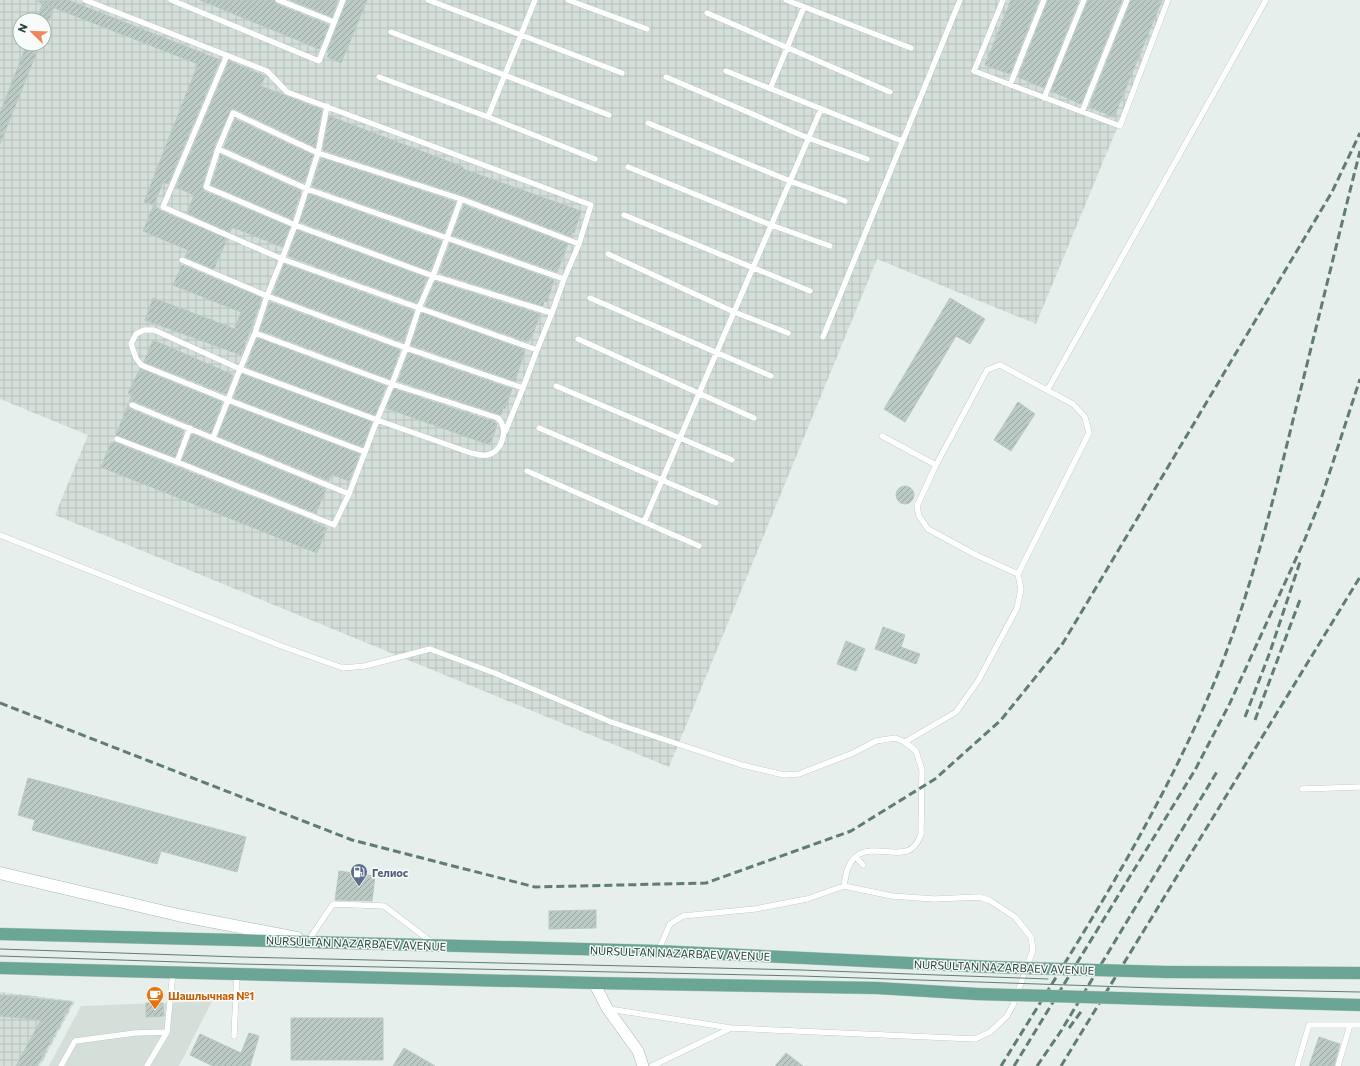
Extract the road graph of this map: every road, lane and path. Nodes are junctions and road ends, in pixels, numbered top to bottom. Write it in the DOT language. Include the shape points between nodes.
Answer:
graph roads {
  1 [pos="85,0"];
  2 [pos="171,0"];
  3 [pos="278,0"];
  4 [pos="343,0"];
  5 [pos="428,0"];
  6 [pos="535,0"];
  7 [pos="568,0"];
  8 [pos="786,0"];
  9 [pos="960,0"];
  10 [pos="1002,0"];
  11 [pos="1044,0"];
  12 [pos="1084,0"];
  13 [pos="1127,0"];
  14 [pos="1168,0"];
  15 [pos="1266,0"];
  16 [pos="804,7"];
  17 [pos="707,12"];
  18 [pos="334,22"];
  19 [pos="647,29"];
  20 [pos="391,32"];
  21 [pos="521,35"];
  22 [pos="787,48"];
  23 [pos="911,48"];
  24 [pos="227,55"];
  25 [pos="726,71"];
  26 [pos="622,73"];
  27 [pos="505,76"];
  28 [pos="380,77"];
  29 [pos="666,77"];
  30 [pos="1010,85"];
  31 [pos="770,89"];
  32 [pos="890,92"];
  33 [pos="1044,98"];
  34 [pos="327,106"];
  35 [pos="821,109"];
  36 [pos="1082,112"];
  37 [pos="609,115"];
  38 [pos="488,117"];
  39 [pos="648,123"];
  40 [pos="808,138"];
  41 [pos="902,141"];
  42 [pos="218,149"];
  43 [pos="318,153"];
  44 [pos="595,159"];
  45 [pos="867,159"];
  46 [pos="628,167"];
  47 [pos="790,181"];
  48 [pos="308,189"];
  49 [pos="461,199"];
  50 [pos="845,202"];
  51 [pos="624,215"];
  52 [pos="295,225"];
  53 [pos="771,225"];
  54 [pos="447,238"];
  55 [pos="579,244"];
  56 [pos="830,246"];
  57 [pos="608,254"];
  58 [pos="282,259"];
  59 [pos="182,260"];
  60 [pos="753,267"];
  61 [pos="433,276"];
  62 [pos="564,279"];
  63 [pos="810,291"];
  64 [pos="267,296"];
  65 [pos="590,298"];
  66 [pos="419,308"];
  67 [pos="734,312"];
  68 [pos="552,313"];
  69 [pos="254,333"];
  70 [pos="788,333"];
  71 [pos="822,337"];
  72 [pos="578,339"];
  73 [pos="406,348"];
  74 [pos="537,350"];
  75 [pos="716,354"];
  76 [pos="240,369"];
  77 [pos="771,376"];
  78 [pos="392,384"];
  79 [pos="556,386"];
  80 [pos="523,388"];
  81 [pos="1048,389"];
  82 [pos="699,395"];
  83 [pos="228,400"];
  84 [pos="132,405"];
  85 [pos="754,418"];
  86 [pos="377,420"];
  87 [pos="190,428"];
  88 [pos="539,428"];
  89 [pos="505,432"];
  90 [pos="882,436"];
  91 [pos="214,438"];
  92 [pos="680,438"];
  93 [pos="117,439"];
  94 [pos="365,452"];
  95 [pos="732,460"];
  96 [pos="177,462"];
  97 [pos="936,466"];
  98 [pos="527,471"];
  99 [pos="662,481"];
  100 [pos="349,494"];
  101 [pos="716,503"];
  102 [pos="644,522"];
  103 [pos="0,535"];
  104 [pos="699,546"];
  105 [pos="1018,574"];
  106 [pos="905,742"];
  107 [pos="1360,787"];
  108 [pos="1302,789"];
  109 [pos="856,857"];
  110 [pos="863,865"];
  111 [pos="0,873"];
  112 [pos="844,886"];
  113 [pos="0,934"];
  114 [pos="308,941"];
  115 [pos="436,946"];
  116 [pos="658,951"];
  117 [pos="0,968"];
  118 [pos="173,972"];
  119 [pos="237,973"];
  120 [pos="1360,973"];
  121 [pos="594,983"];
  122 [pos="1360,1005"];
  123 [pos="607,1008"];
  124 [pos="1350,1025"];
  125 [pos="1360,1025"];
  126 [pos="731,1028"];
  127 [pos="167,1032"];
  128 [pos="234,1036"];
  129 [pos="61,1066"];
  130 [pos="147,1066"];
  131 [pos="643,1066"];
  132 [pos="652,1066"];
  133 [pos="1297,1066"];
  134 [pos="1338,1066"];
  1 -- 24 [label="lane"];
  2 -- 18 [label="lane" via="319,61"];
  3 -- 18 [label="lane"];
  4 -- 18 [label="lane"];
  5 -- 21 [label="lane"];
  6 -- 21 [label="lane"];
  7 -- 19 [label="lane"];
  8 -- 16 [label="lane"];
  9 -- 41 [label="lane"];
  10 -- 30 [label="lane" via="974,71"];
  11 -- 30 [label="lane"];
  12 -- 33 [label="lane"];
  13 -- 36 [label="lane"];
  14 -- 36 [label="lane" via="1120,126"];
  15 -- 81 [label="lane"];
  16 -- 22 [label="lane"];
  16 -- 23 [label="lane"];
  17 -- 22 [label="lane"];
  20 -- 27 [label="lane"];
  21 -- 26 [label="lane"];
  21 -- 27 [label="lane"];
  22 -- 31 [label="lane"];
  22 -- 32 [label="lane"];
  24 -- 34 [label="lane" via="267,71 287,92"];
  24 -- 58 [label="lane" via="163,208"];
  25 -- 31 [label="lane"];
  27 -- 37 [label="lane"];
  27 -- 38 [label="lane"];
  28 -- 38 [label="lane"];
  29 -- 40 [label="lane"];
  30 -- 33 [label="lane"];
  31 -- 35 [label="lane"];
  33 -- 36 [label="lane"];
  34 -- 43 [label="lane"];
  34 -- 55 [label="lane" via="591,205"];
  35 -- 40 [label="lane"];
  35 -- 41 [label="lane"];
  38 -- 44 [label="lane"];
  39 -- 47 [label="lane"];
  40 -- 45 [label="lane"];
  40 -- 47 [label="lane"];
  41 -- 71 [label="lane"];
  42 -- 43 [label="lane" via="233,113"];
  42 -- 48 [label="lane"];
  42 -- 52 [label="lane" via="206,187"];
  43 -- 48 [label="lane"];
  43 -- 49 [label="lane"];
  46 -- 53 [label="lane"];
  47 -- 50 [label="lane"];
  47 -- 53 [label="lane"];
  48 -- 52 [label="lane"];
  48 -- 54 [label="lane"];
  49 -- 54 [label="lane"];
  49 -- 55 [label="lane"];
  51 -- 60 [label="lane"];
  52 -- 58 [label="lane"];
  52 -- 61 [label="lane"];
  53 -- 56 [label="lane"];
  53 -- 60 [label="lane"];
  54 -- 61 [label="lane"];
  54 -- 62 [label="lane"];
  55 -- 62 [label="lane"];
  57 -- 67 [label="lane"];
  58 -- 64 [label="lane"];
  58 -- 66 [label="lane"];
  59 -- 64 [label="lane"];
  60 -- 63 [label="lane"];
  60 -- 67 [label="lane"];
  61 -- 66 [label="lane"];
  61 -- 68 [label="lane"];
  62 -- 68 [label="lane"];
  64 -- 69 [label="lane"];
  64 -- 73 [label="lane"];
  65 -- 75 [label="lane"];
  66 -- 73 [label="lane"];
  66 -- 74 [label="lane"];
  67 -- 70 [label="lane"];
  67 -- 75 [label="lane"];
  68 -- 74 [label="lane"];
  69 -- 76 [label="lane"];
  69 -- 78 [label="lane"];
  72 -- 82 [label="lane"];
  73 -- 78 [label="lane"];
  73 -- 80 [label="lane"];
  74 -- 80 [label="lane"];
  75 -- 77 [label="lane"];
  75 -- 82 [label="lane"];
  76 -- 83 [label="lane"];
  76 -- 83 [label="lane" via="154,330 144,330 136,334 131,344 141,365"];
  76 -- 86 [label="lane"];
  78 -- 86 [label="lane"];
  78 -- 89 [label="lane" via="498,418 503,423"];
  79 -- 92 [label="lane"];
  80 -- 89 [label="lane"];
  81 -- 97 [label="lane" via="1000,365 987,370"];
  81 -- 105 [label="lane" via="1073,404 1085,416 1089,433"];
  82 -- 85 [label="lane"];
  82 -- 92 [label="lane"];
  83 -- 91 [label="lane"];
  83 -- 94 [label="lane"];
  84 -- 87 [label="lane"];
  86 -- 89 [label="lane" via="471,453 488,455 498,449"];
  86 -- 94 [label="lane"];
  87 -- 91 [label="lane"];
  87 -- 96 [label="lane"];
  88 -- 99 [label="lane"];
  90 -- 97 [label="lane"];
  91 -- 100 [label="lane"];
  92 -- 95 [label="lane"];
  92 -- 99 [label="lane"];
  93 -- 96 [label="lane"];
  94 -- 100 [label="lane"];
  96 -- 100 [label="lane" via="334,525"];
  97 -- 105 [label="lane" via="917,506 919,516 928,529"];
  98 -- 102 [label="lane"];
  99 -- 101 [label="lane"];
  99 -- 102 [label="lane"];
  102 -- 104 [label="lane"];
  103 -- 106 [label="lane" via="343,668 364,666 430,649 611,722 742,765 784,775 799,774 876,741 895,738"];
  105 -- 106 [label="lane" via="1021,589 1017,608 978,681 956,712"];
  106 -- 109 [label="lane" via="916,751 922,770 921,836 916,845 907,851 868,851"];
  107 -- 108 [label="lane"];
  109 -- 110 [label="lane"];
  109 -- 112 [label="lane" via="848,867"];
  111 -- 114 [label="main road" via="178,915"];
  112 -- 116 [label="lane" via="808,899 755,910 683,916 670,924"];
  112 -- 126 [label="lane" via="892,896 934,899 979,897 989,900 1015,917 1031,937 1033,950 1007,1016 983,1037 967,1040"];
  113 -- 114 [label="main road, NURSULTAN NAZARBAEV AVENUE"];
  114 -- 115 [label="main road, NURSULTAN NAZARBAEV AVENUE"];
  114 -- 115 [label="lane" via="333,904 384,906"];
  115 -- 116 [label="main road, NURSULTAN NAZARBAEV AVENUE"];
  116 -- 120 [label="main road, NURSULTAN NAZARBAEV AVENUE, bridge" via="992,967 1167,972"];
  117 -- 118 [label="main road"];
  118 -- 119 [label="main road"];
  118 -- 127 [label="lane"];
  119 -- 121 [label="main road"];
  119 -- 128 [label="lane"];
  121 -- 122 [label="main road, bridge" via="876,988 977,994"];
  121 -- 123 [label="street"];
  123 -- 126 [label="lane"];
  123 -- 131 [label="street" via="638,1051"];
  124 -- 125 [label="lane"];
  124 -- 133 [label="lane" via="1309,1025"];
  124 -- 134 [label="lane"];
  126 -- 132 [label="lane"];
  127 -- 129 [label="lane" via="135,1033 75,1041"];
  127 -- 130 [label="lane"];
}
